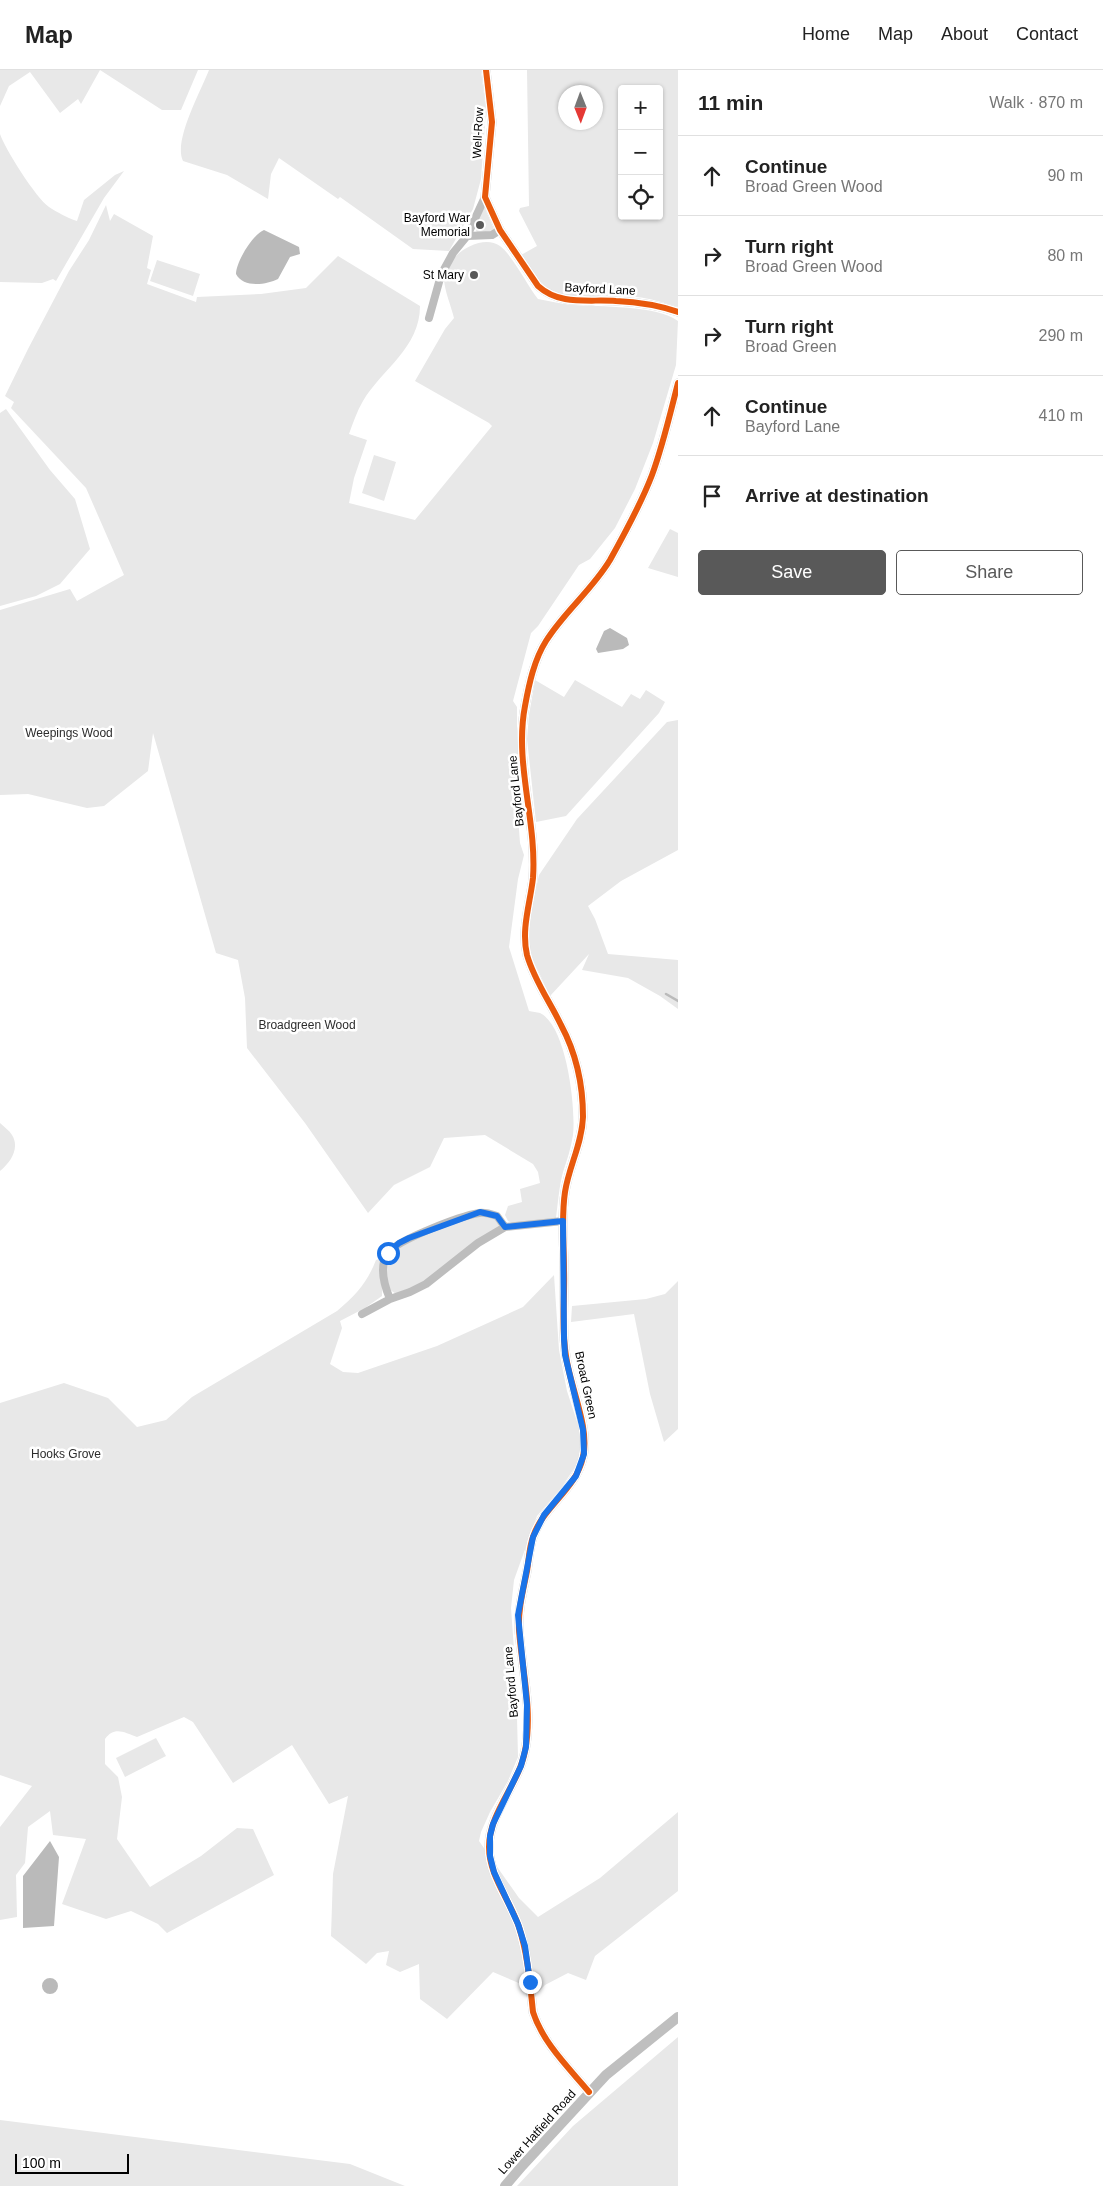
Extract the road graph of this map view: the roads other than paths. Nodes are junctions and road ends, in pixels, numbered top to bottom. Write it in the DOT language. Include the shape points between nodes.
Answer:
graph roads {
  1 [pos="486,70"];
  2 [pos="486,197"];
  3 [pos="500,230"];
  4 [pos="467,236"];
  5 [pos="678,312"];
  6 [pos="429,318"];
  7 [pos="678,383"];
  8 [pos="563,1221"];
  9 [pos="505,1227"];
  10 [pos="390,1298"];
  11 [pos="362,1314"];
  12 [pos="533,1537"];
  13 [pos="678,2017"];
  14 [pos="589,2092"];
  15 [pos="506,2186"];
  1 -- 2 [label="street, Well-Row" via="492,122"];
  2 -- 3 [label="street, Bayford Lane"];
  2 -- 4 [label="street"];
  3 -- 4 [label="street" via="492,235"];
  3 -- 5 [label="street, Bayford Lane" via="538,286 554,297 575,301 636,302"];
  4 -- 6 [label="street" via="441,275"];
  7 -- 8 [label="street, Bayford Lane" via="658,456 639,505 594,584 543,645 534,666 524,710 523,748 533,860 526,947 534,974 564,1029 582,1092 581,1133 568,1175"];
  8 -- 9 [label="street"];
  8 -- 12 [label="street, Broad Green" via="564,1339 584,1435 584,1454 576,1476 544,1515"];
  9 -- 10 [label="street" via="478,1243 426,1284"];
  9 -- 10 [label="street" via="497,1216 480,1212 399,1243 388,1253 383,1266 385,1287"];
  10 -- 11 [label="street"];
  12 -- 14 [label="street, Bayford Lane" via="518,1615 527,1705 526,1747 521,1766 493,1824 490,1856 525,1946 536,2022 552,2048"];
  13 -- 14 [label="main road, Lower Hatfield Road" via="625,2058"];
  14 -- 15 [label="main road, Lower Hatfield Road"];
}
